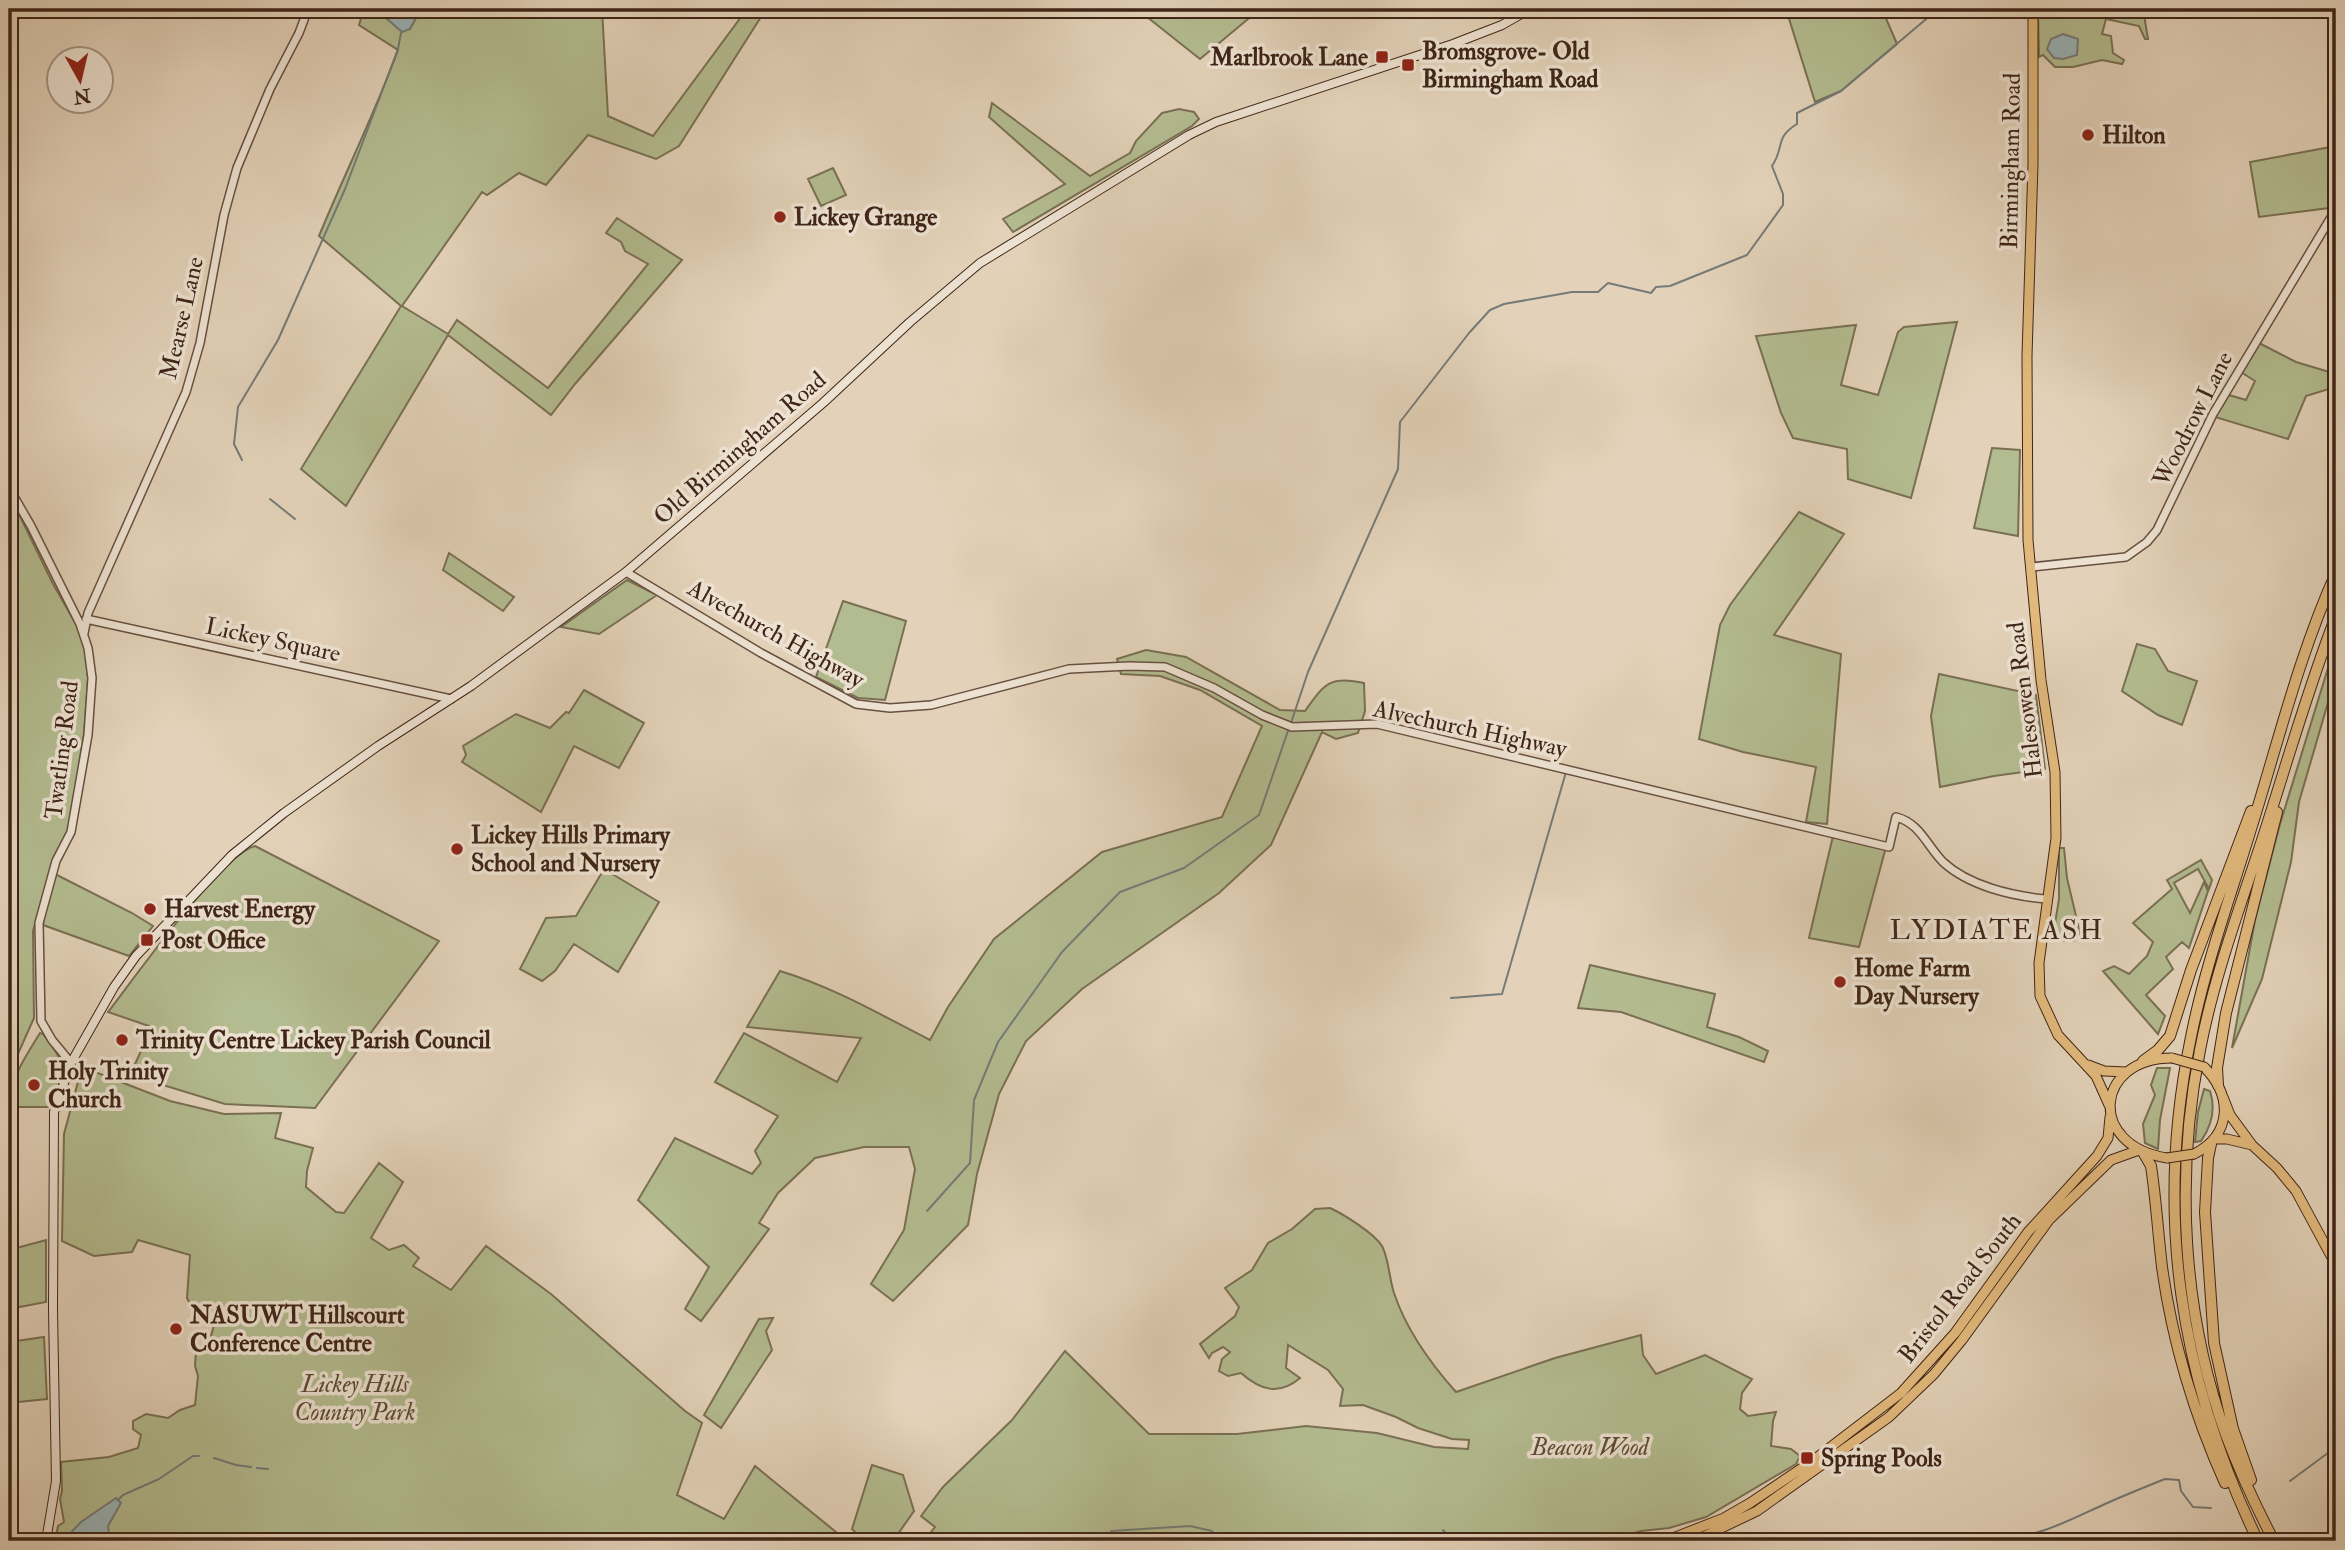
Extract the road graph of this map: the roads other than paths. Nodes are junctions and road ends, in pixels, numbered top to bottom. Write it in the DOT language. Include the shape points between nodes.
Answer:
graph roads {
  1 [pos="308,9"];
  2 [pos="1530,9"];
  3 [pos="2033,9"];
  4 [pos="2336,209"];
  5 [pos="2028,314"];
  6 [pos="9,488"];
  7 [pos="2031,567"];
  8 [pos="626,572"];
  9 [pos="2336,573"];
  10 [pos="2336,616"];
  11 [pos="86,619"];
  12 [pos="84,633"];
  13 [pos="2310,687"];
  14 [pos="452,699"];
  15 [pos="2283,724"];
  16 [pos="2046,899"];
  17 [pos="72,1060"];
  18 [pos="2143,1061"];
  19 [pos="2086,1064"];
  20 [pos="2126,1072"];
  21 [pos="2218,1085"];
  22 [pos="2223,1097"];
  23 [pos="2109,1105"];
  24 [pos="2110,1116"];
  25 [pos="2213,1141"];
  26 [pos="2252,1145"];
  27 [pos="2141,1151"];
  28 [pos="2336,1265"];
  29 [pos="1904,1397"];
  30 [pos="1886,1412"];
  31 [pos="2266,1527"];
  32 [pos="46,1541"];
  33 [pos="1665,1541"];
  34 [pos="1694,1541"];
  35 [pos="2257,1541"];
  36 [pos="2273,1541"];
  1 -- 11 [label="street, Mearse Lane" via="237,168 186,392"];
  2 -- 8 [label="main road, Old Birmingham Road" via="1453,44 1216,122 1004,247 909,322"];
  3 -- 5 [label="highway, Birmingham Road"];
  4 -- 7 [label="street, Woodrow Lane" via="2213,414 2152,536 2126,557"];
  5 -- 7 [label="highway, Halesowen Road" via="2026,451"];
  6 -- 12 [label="street, Twatling Road"];
  7 -- 16 [label="highway, Halesowen Road" via="2054,772 2056,838"];
  8 -- 14 [label="main road, Old Birmingham Road"];
  8 -- 16 [label="street, Alvechurch Highway" via="856,704 890,708 930,705 1069,669 1165,667 1292,727 1377,724 1889,847 1896,817 1911,823 1945,864 1975,882"];
  9 -- 15 [label="highway" via="2302,659"];
  10 -- 13 [label="highway"];
  11 -- 12 [label="street, Mearse Lane"];
  11 -- 14 [label="street, Lickey Square"];
  12 -- 17 [label="street, Twatling Road" via="92,678 88,735 71,832 55,861 39,923 41,1020 47,1034"];
  13 -- 21 [label="highway" via="2226,1013"];
  13 -- 31 [label="highway" via="2209,1012 2195,1078 2186,1166 2189,1269 2198,1331 2226,1434"];
  14 -- 17 [label="main road, Old Birmingham Road" via="378,746 224,862 136,956"];
  15 -- 18 [label="highway" via="2170,1036"];
  15 -- 35 [label="highway" via="2195,1018 2179,1111 2175,1179 2178,1274 2195,1371 2223,1460"];
  16 -- 19 [label="highway, Halesowen Road" via="2040,996 2058,1035"];
  17 -- 32 [label="main road, Old Birmingham Road" via="54,1112 56,1481"];
  18 -- 20 [label="highway"];
  18 -- 21 [label="highway, bridge" via="2172,1058 2204,1068"];
  19 -- 20 [label="highway"];
  19 -- 23 [label="highway, Halesowen Road"];
  20 -- 23 [label="highway"];
  21 -- 22 [label="highway"];
  22 -- 25 [label="highway" via="2221,1128"];
  22 -- 26 [label="highway"];
  23 -- 24 [label="highway"];
  24 -- 27 [label="highway" via="2125,1142"];
  24 -- 29 [label="highway, Bristol Road South" via="2108,1138 2097,1156 2028,1232"];
  25 -- 26 [label="highway"];
  25 -- 27 [label="highway, bridge" via="2193,1154 2167,1158"];
  25 -- 31 [label="highway" via="2205,1212 2214,1343 2234,1429"];
  26 -- 28 [label="highway" via="2296,1191"];
  27 -- 29 [label="highway, Bristol Road South" via="2111,1160 2049,1220 1962,1340"];
  27 -- 35 [label="highway" via="2151,1166 2162,1269 2192,1394 2216,1463"];
  29 -- 30 [label="highway, Bristol Road South"];
  30 -- 33 [label="highway, Bristol Road South" via="1750,1503"];
  30 -- 34 [label="highway, Bristol Road South" via="1757,1511"];
  31 -- 36 [label="highway"];
}
